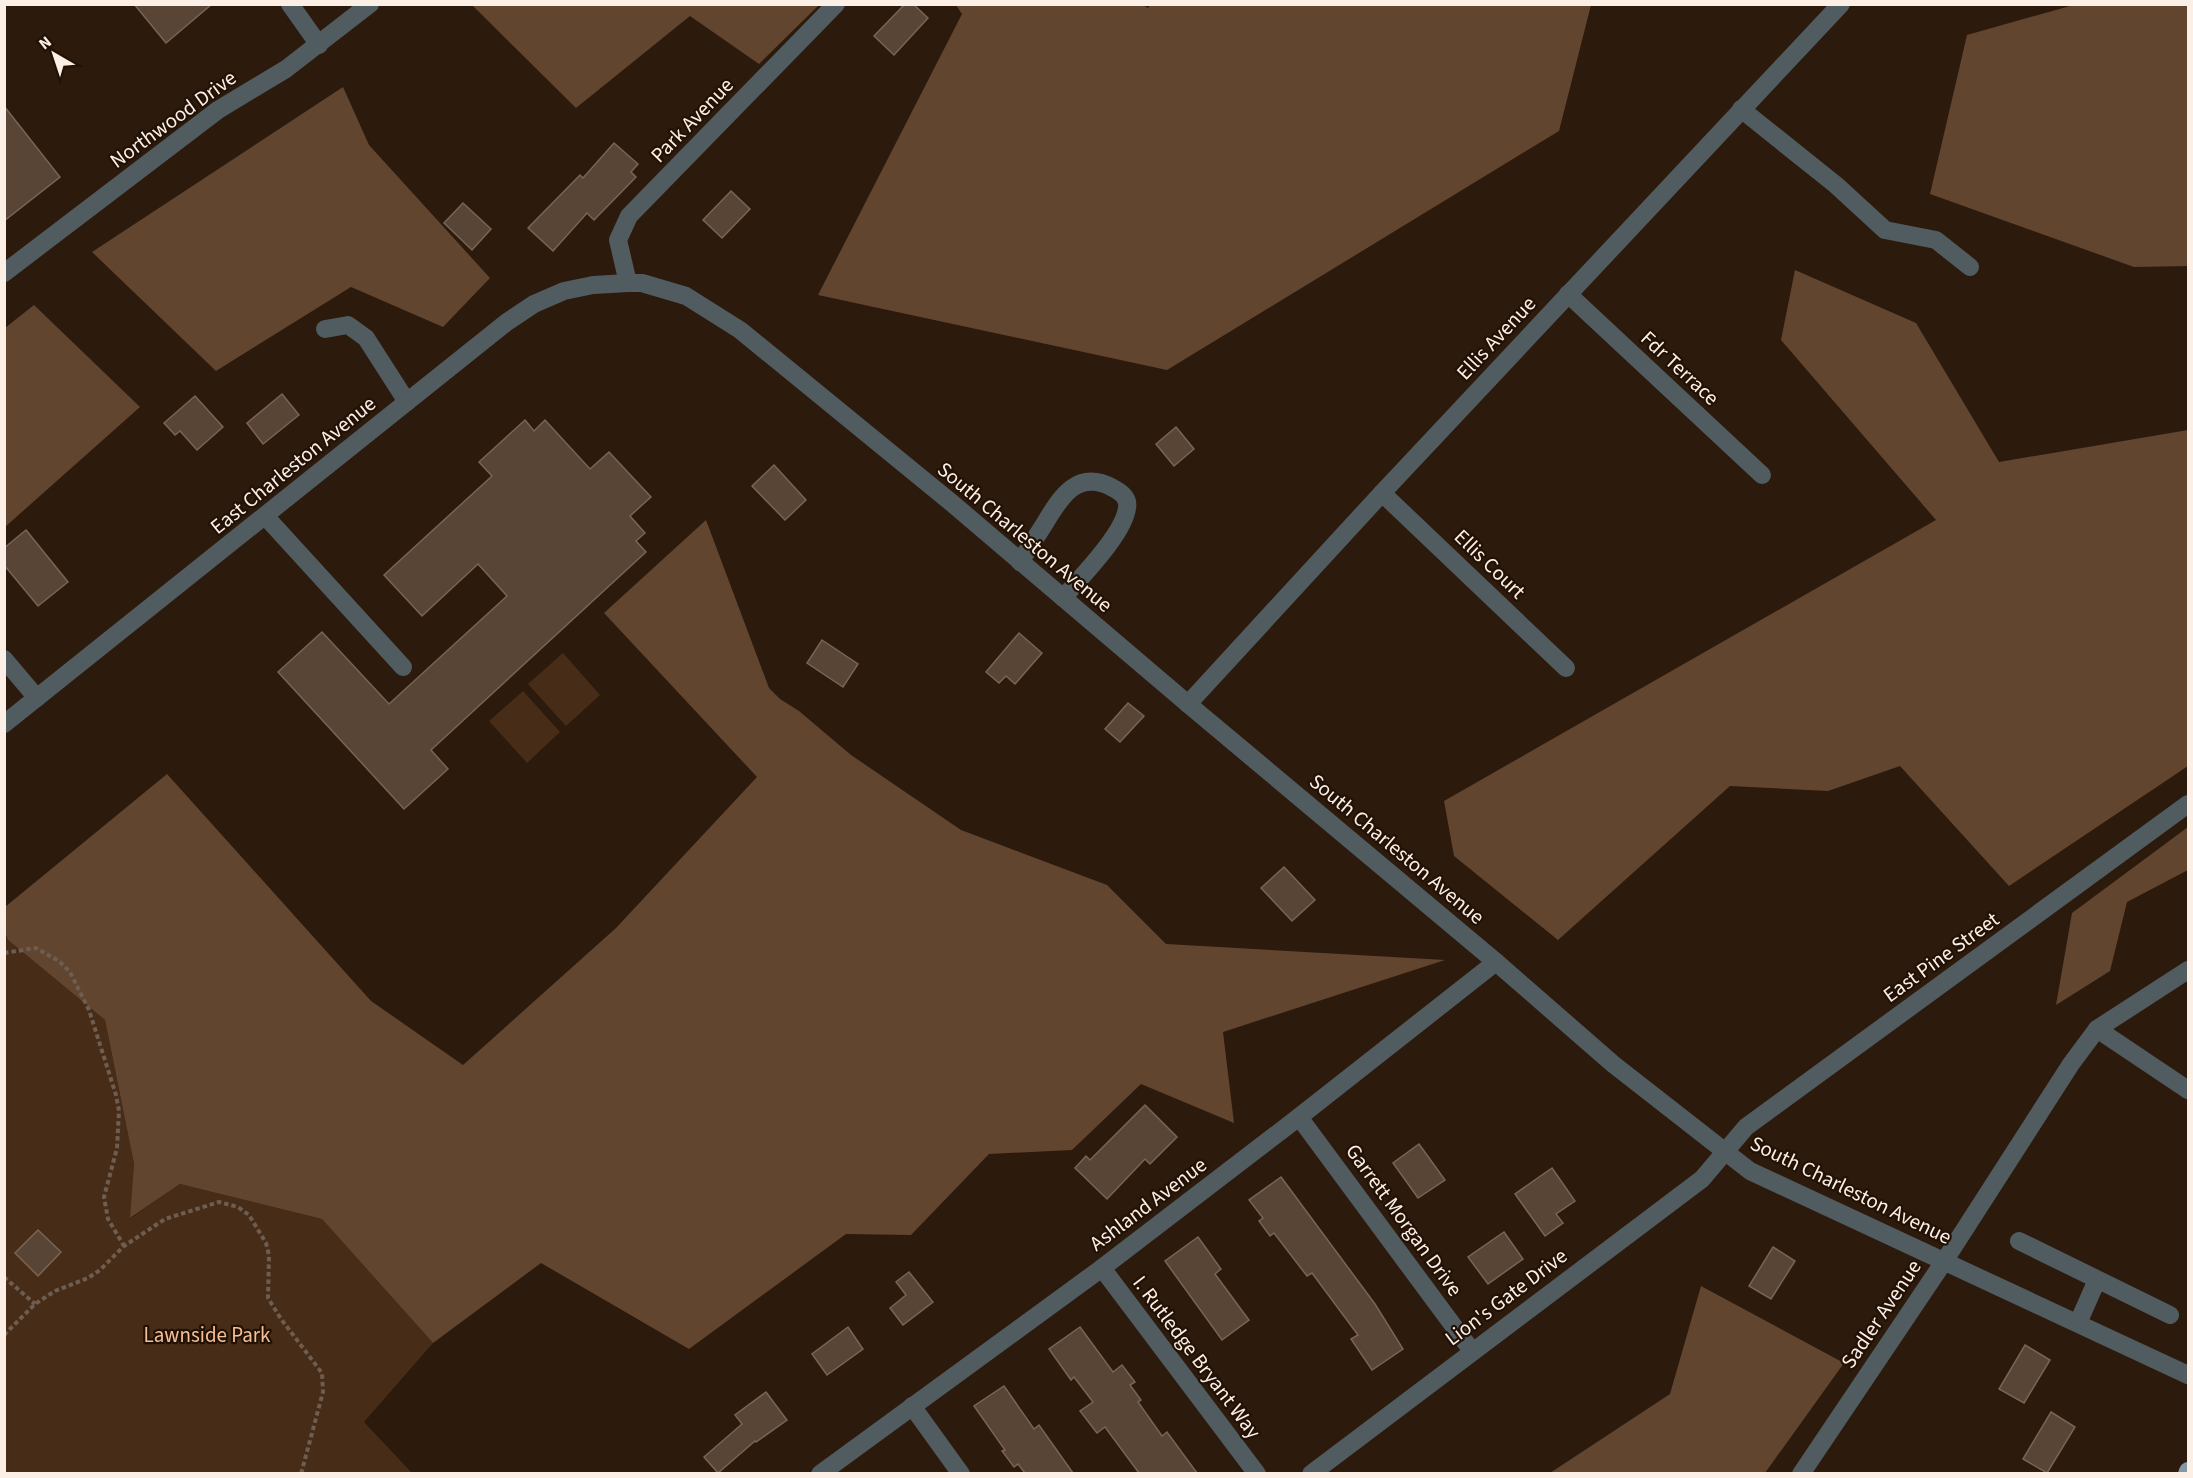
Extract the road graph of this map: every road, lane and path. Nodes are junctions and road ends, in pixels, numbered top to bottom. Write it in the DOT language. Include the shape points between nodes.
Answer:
graph roads {
  1 [pos="290,4"];
  2 [pos="370,4"];
  3 [pos="836,4"];
  4 [pos="1840,4"];
  5 [pos="319,45"];
  6 [pos="1741,109"];
  7 [pos="1970,267"];
  8 [pos="4,273"];
  9 [pos="628,283"];
  10 [pos="1568,294"];
  11 [pos="326,329"];
  12 [pos="407,402"];
  13 [pos="1762,475"];
  14 [pos="1382,493"];
  15 [pos="266,516"];
  16 [pos="1020,562"];
  17 [pos="1063,598"];
  18 [pos="4,659"];
  19 [pos="403,668"];
  20 [pos="1566,668"];
  21 [pos="37,698"];
  22 [pos="1188,704"];
  23 [pos="4,724"];
  24 [pos="2188,804"];
  25 [pos="4,953"];
  26 [pos="1496,962"];
  27 [pos="2188,970"];
  28 [pos="2097,1029"];
  29 [pos="2188,1090"];
  30 [pos="1299,1117"];
  31 [pos="1725,1153"];
  32 [pos="2019,1241"];
  33 [pos="124,1246"];
  34 [pos="1945,1260"];
  35 [pos="1102,1268"];
  36 [pos="4,1277"];
  37 [pos="2097,1280"];
  38 [pos="35,1304"];
  39 [pos="2170,1315"];
  40 [pos="2078,1323"];
  41 [pos="4,1335"];
  42 [pos="1472,1351"];
  43 [pos="2188,1375"];
  44 [pos="912,1406"];
  45 [pos="302,1473"];
  46 [pos="820,1473"];
  47 [pos="961,1473"];
  48 [pos="1257,1473"];
  49 [pos="1311,1473"];
  50 [pos="1801,1473"];
  1 -- 5 [label="street"];
  2 -- 5 [label="street, Northwood Drive"];
  3 -- 9 [label="street, Park Avenue" via="629,216 618,240"];
  4 -- 6 [label="street, Ellis Avenue"];
  5 -- 8 [label="street, Northwood Drive" via="218,110"];
  6 -- 7 [label="street" via="1885,230 1936,240"];
  6 -- 10 [label="street, Ellis Avenue"];
  9 -- 12 [label="street, East Charleston Avenue" via="564,291 534,304"];
  9 -- 16 [label="street, South Charleston Avenue" via="642,283 686,296 740,330"];
  10 -- 13 [label="street, Fdr Terrace"];
  10 -- 14 [label="street, Ellis Avenue"];
  11 -- 12 [label="street" via="348,325 366,338"];
  12 -- 15 [label="street, East Charleston Avenue"];
  14 -- 20 [label="street, Ellis Court"];
  14 -- 22 [label="street, Ellis Avenue"];
  15 -- 19 [label="street"];
  15 -- 21 [label="street, East Charleston Avenue"];
  16 -- 17 [label="street, South Charleston Avenue"];
  16 -- 17 [label="street" via="1060,499 1072,487 1084,481 1103,483 1120,491 1128,507 1125,518 1106,549"];
  17 -- 22 [label="street, South Charleston Avenue"];
  18 -- 21 [label="street"];
  21 -- 23 [label="street, East Charleston Avenue"];
  22 -- 26 [label="street, South Charleston Avenue"];
  24 -- 31 [label="street, East Pine Street" via="1746,1127"];
  25 -- 33 [label="path" via="36,948 59,961 70,972 89,1010 116,1095 117,1148 104,1197 108,1219"];
  26 -- 30 [label="street, Ashland Avenue"];
  26 -- 31 [label="street, South Charleston Avenue" via="1613,1064"];
  27 -- 28 [label="street"];
  28 -- 29 [label="street"];
  28 -- 34 [label="street, Sadler Avenue"];
  30 -- 35 [label="street, Ashland Avenue"];
  30 -- 42 [label="street, Garrett Morgan Drive"];
  31 -- 34 [label="street, South Charleston Avenue" via="1750,1171"];
  31 -- 42 [label="street, Lion's Gate Drive" via="1702,1179"];
  32 -- 37 [label="street"];
  33 -- 38 [label="path" via="94,1274"];
  33 -- 45 [label="path" via="165,1219 219,1202 249,1215 269,1255 268,1298 324,1380"];
  34 -- 40 [label="street, South Charleston Avenue"];
  34 -- 50 [label="street, Sadler Avenue"];
  35 -- 44 [label="street, Ashland Avenue"];
  35 -- 48 [label="street, I. Rutledge Bryant Way"];
  36 -- 38 [label="path"];
  37 -- 39 [label="street"];
  37 -- 40 [label="street"];
  38 -- 41 [label="path"];
  40 -- 43 [label="street, South Charleston Avenue"];
  42 -- 49 [label="street, Lion's Gate Drive"];
  44 -- 46 [label="street, Ashland Avenue"];
  44 -- 47 [label="street"];
}
